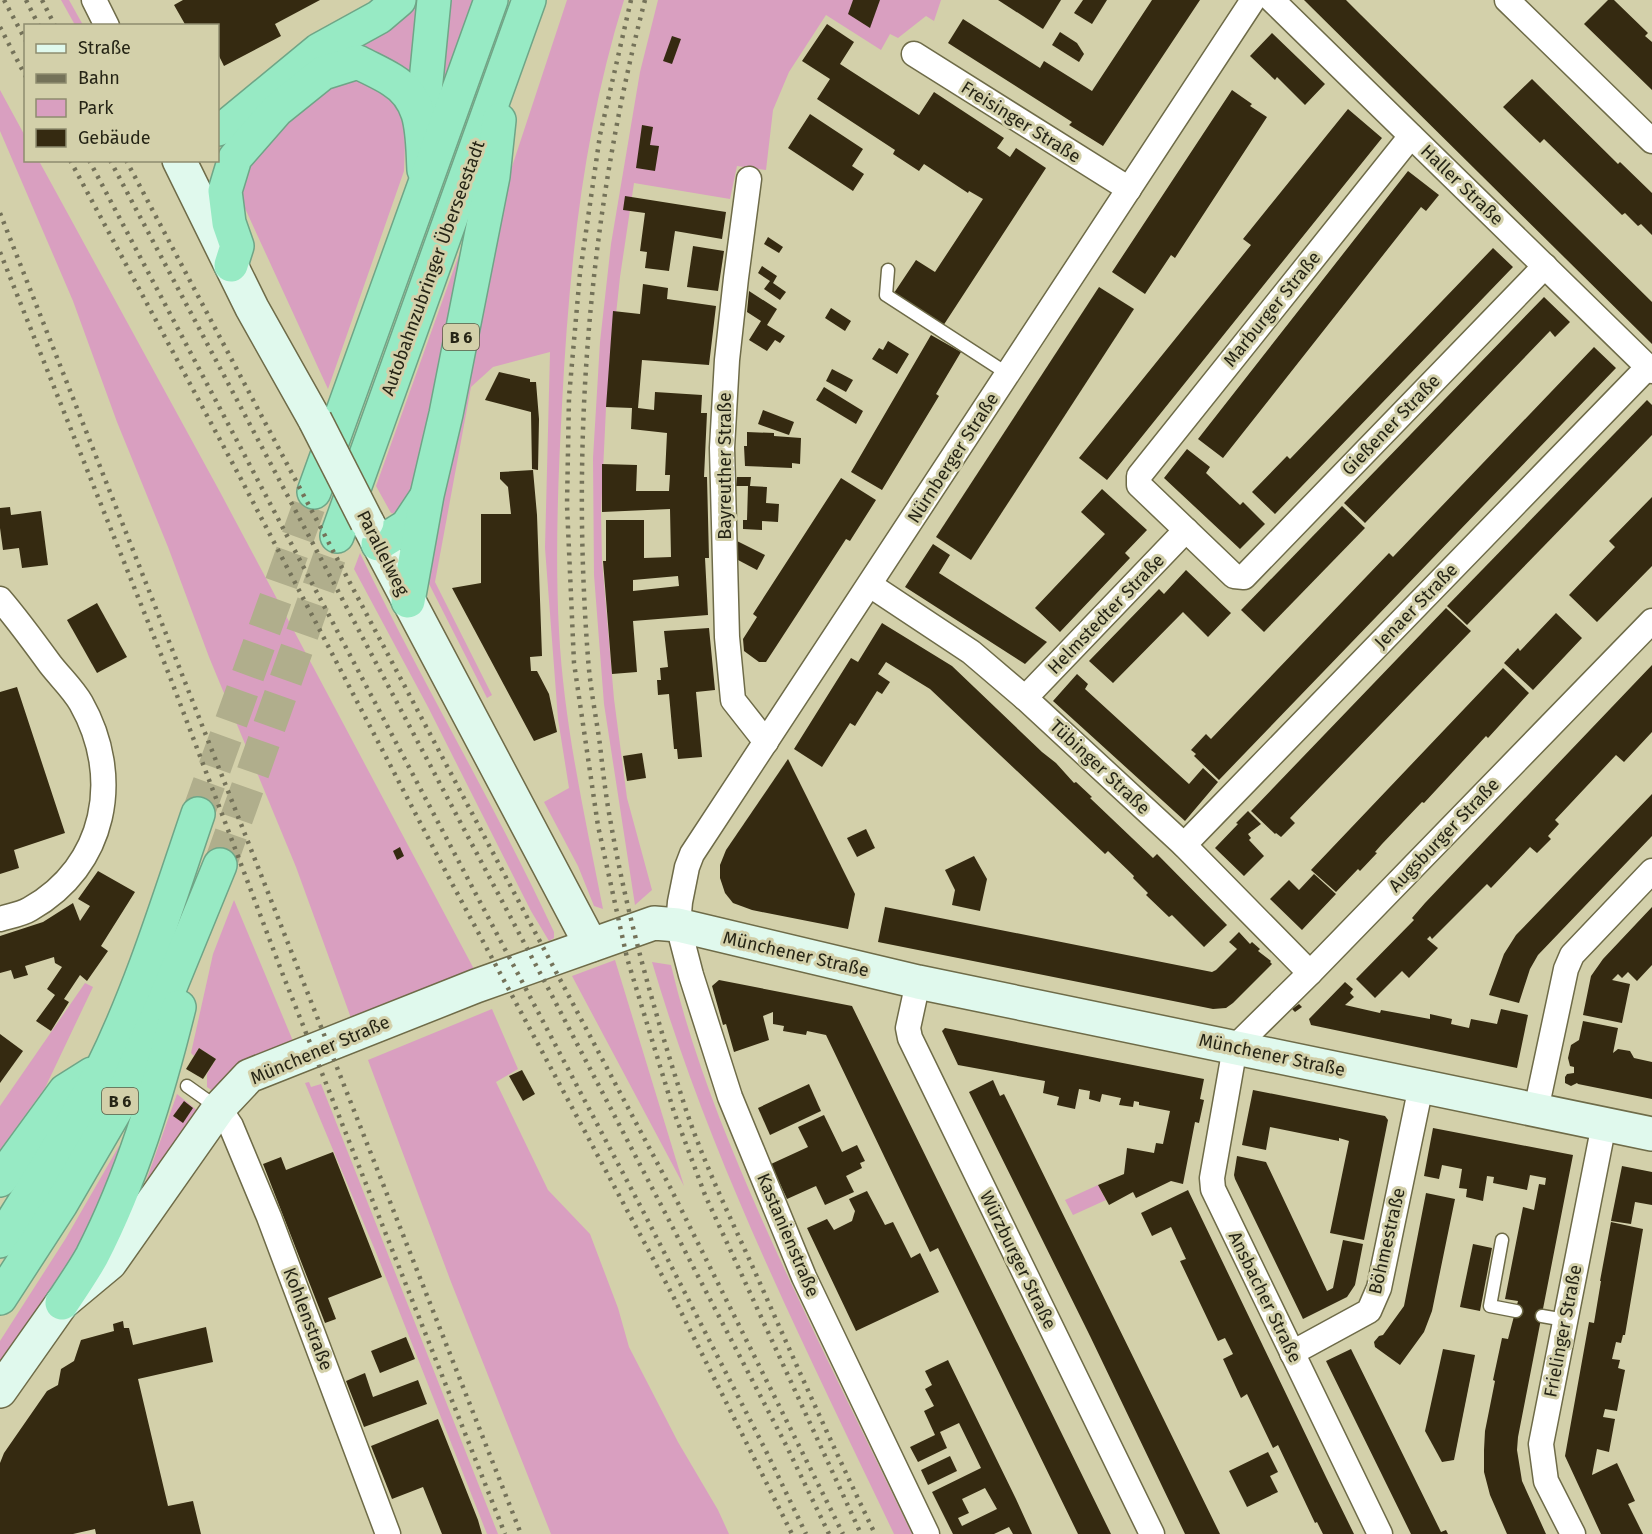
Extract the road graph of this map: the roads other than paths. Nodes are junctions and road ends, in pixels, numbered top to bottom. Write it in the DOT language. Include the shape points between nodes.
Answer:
graph roads {
  1 [pos="94,0"];
  2 [pos="399,0"];
  3 [pos="434,0"];
  4 [pos="491,0"];
  5 [pos="529,0"];
  6 [pos="1253,0"];
  7 [pos="1272,0"];
  8 [pos="1508,0"];
  9 [pos="106,24"];
  10 [pos="914,54"];
  11 [pos="503,72"];
  12 [pos="422,122"];
  13 [pos="219,129"];
  14 [pos="1411,136"];
  15 [pos="1652,141"];
  16 [pos="229,155"];
  17 [pos="180,162"];
  18 [pos="750,179"];
  19 [pos="425,184"];
  20 [pos="1129,189"];
  21 [pos="231,265"];
  22 [pos="1545,266"];
  23 [pos="888,270"];
  24 [pos="1650,369"];
  25 [pos="1008,374"];
  26 [pos="314,492"];
  27 [pos="427,495"];
  28 [pos="1186,530"];
  29 [pos="372,533"];
  30 [pos="337,536"];
  31 [pos="870,585"];
  32 [pos="0,599"];
  33 [pos="408,601"];
  34 [pos="1652,621"];
  35 [pos="1025,698"];
  36 [pos="766,742"];
  37 [pos="198,814"];
  38 [pos="1184,845"];
  39 [pos="1652,872"];
  40 [pos="0,919"];
  41 [pos="678,925"];
  42 [pos="591,945"];
  43 [pos="1310,974"];
  44 [pos="918,982"];
  45 [pos="1235,1047"];
  46 [pos="102,1069"];
  47 [pos="187,1086"];
  48 [pos="1421,1086"];
  49 [pos="219,1108"];
  50 [pos="1536,1110"];
  51 [pos="1604,1124"];
  52 [pos="1652,1134"];
  53 [pos="0,1180"];
  54 [pos="1502,1240"];
  55 [pos="0,1241"];
  56 [pos="0,1298"];
  57 [pos="62,1303"];
  58 [pos="1516,1311"];
  59 [pos="1542,1316"];
  60 [pos="1565,1320"];
  61 [pos="1292,1353"];
  62 [pos="0,1391"];
  63 [pos="388,1534"];
  64 [pos="927,1534"];
  65 [pos="1152,1534"];
  66 [pos="1380,1534"];
  67 [pos="1573,1534"];
  1 -- 9 [label="street"];
  2 -- 13 [label="highway" via="379,17 319,50"];
  3 -- 12 [label="highway"];
  4 -- 19 [label="highway, Autobahnzubringer Überseestadt"];
  5 -- 11 [label="highway, Autobahnzubringer Überseestadt / B 6"];
  6 -- 20 [label="street, Nürnberger Straße"];
  7 -- 14 [label="street, Haller Straße"];
  8 -- 15 [label="street"];
  10 -- 20 [label="street, Freisinger Straße"];
  11 -- 27 [label="highway, B 6" via="493,176"];
  11 -- 30 [label="highway, Autobahnzubringer Überseestadt / B 6"];
  12 -- 16 [label="highway" via="411,96 393,80 358,62 323,73"];
  12 -- 19 [label="highway"];
  14 -- 22 [label="street, Haller Straße"];
  14 -- 28 [label="street, Marburger Straße" via="1139,476 1139,485"];
  16 -- 21 [label="highway" via="235,158 225,191 237,246"];
  17 -- 21 [label="street, Parallelweg"];
  18 -- 36 [label="street, Bayreuther Straße" via="727,360 722,448 727,637 733,700"];
  19 -- 26 [label="highway, Autobahnzubringer Überseestadt"];
  20 -- 25 [label="street, Nürnberger Straße"];
  21 -- 29 [label="street, Parallelweg, bridge"];
  22 -- 24 [label="street, Haller Straße"];
  22 -- 28 [label="street, Gießener Straße" via="1244,577 1234,576"];
  23 -- 25 [label="lane" via="886,295"];
  24 -- 38 [label="street, Jenaer Straße"];
  25 -- 31 [label="street, Nürnberger Straße"];
  27 -- 29 [label="highway, B 6" via="407,526"];
  27 -- 33 [label="highway, B 6"];
  28 -- 35 [label="street, Helmstedter Straße"];
  29 -- 33 [label="street, Parallelweg"];
  31 -- 35 [label="street, Tübinger Straße" via="971,652"];
  31 -- 36 [label="street, Nürnberger Straße"];
  32 -- 40 [label="street" via="81,702 98,740 105,784 100,822 76,871 29,911"];
  33 -- 42 [label="street, Parallelweg"];
  34 -- 43 [label="street, Augsburger Straße"];
  35 -- 38 [label="street, Tübinger Straße"];
  36 -- 41 [label="street, Nürnberger Straße" via="692,854"];
  37 -- 46 [label="highway, B 6" via="131,1004"];
  38 -- 43 [label="street, Tübinger Straße"];
  39 -- 50 [label="street" via="1572,955"];
  41 -- 42 [label="street, Münchener Straße" via="654,923"];
  41 -- 44 [label="street, Münchener Straße"];
  41 -- 64 [label="street, Kastanienstraße" via="734,1107 804,1277"];
  42 -- 49 [label="street, Münchener Straße" via="249,1076"];
  43 -- 45 [label="street, Augsburger Straße"];
  44 -- 45 [label="street, Münchener Straße"];
  44 -- 65 [label="street, Würzburger Straße" via="908,1028 910,1038"];
  45 -- 48 [label="street, Münchener Straße"];
  45 -- 61 [label="street, Ansbacher Straße" via="1213,1190"];
  46 -- 53 [label="highway, B 6" via="65,1091"];
  46 -- 55 [label="highway, B 6"];
  47 -- 49 [label="lane"];
  48 -- 50 [label="street, Münchener Straße"];
  48 -- 61 [label="street, Böhmestraße" via="1379,1288 1368,1311"];
  49 -- 57 [label="street, Münchener Straße" via="110,1263"];
  49 -- 63 [label="street, Kohlenstraße" via="231,1126 269,1217"];
  50 -- 51 [label="street, Münchener Straße"];
  51 -- 52 [label="street, Münchener Straße"];
  51 -- 60 [label="street, Frielinger Straße"];
  54 -- 58 [label="lane" via="1490,1306"];
  56 -- 57 [label="highway, B 6" via="118,1106 215,877 159,1086 122,1190 91,1258"];
  57 -- 62 [label="street"];
  59 -- 60 [label="lane"];
  60 -- 67 [label="street, Frielinger Straße" via="1541,1444 1546,1481"];
  61 -- 66 [label="street, Ansbacher Straße"];
}
